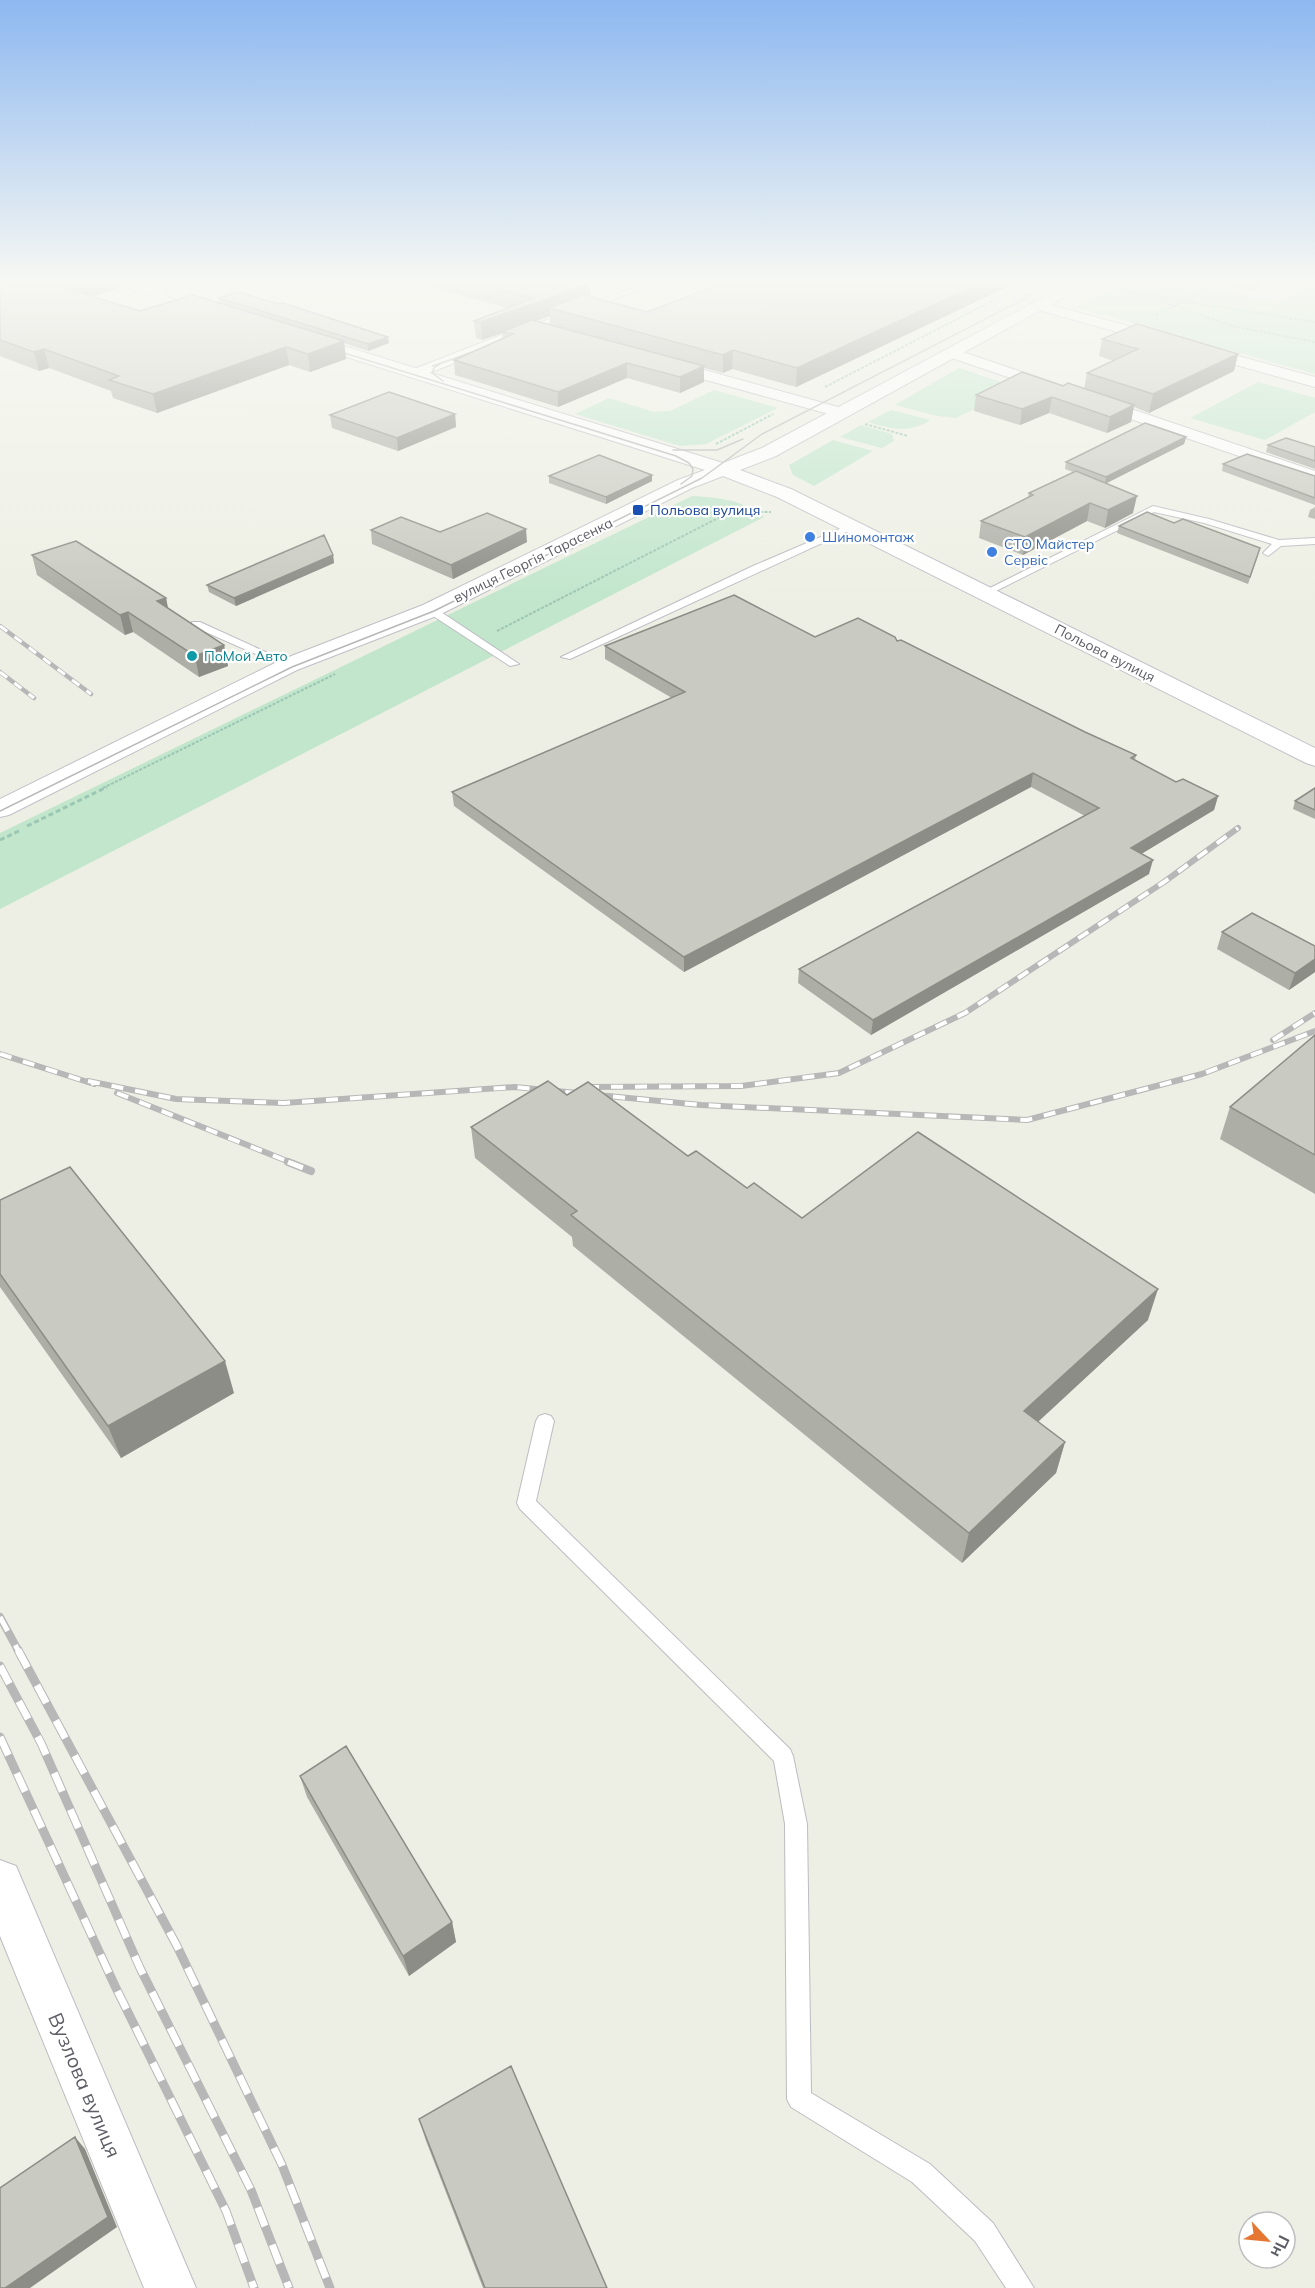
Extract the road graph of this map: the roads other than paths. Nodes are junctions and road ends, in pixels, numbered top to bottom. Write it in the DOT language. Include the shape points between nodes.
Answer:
graph roads {
  1 [pos="452,386"];
  2 [pos="739,386"];
  3 [pos="899,386"];
  4 [pos="1047,386"];
  5 [pos="849,417"];
  6 [pos="723,469"];
  7 [pos="1315,477"];
  8 [pos="854,526"];
  9 [pos="1315,541"];
  10 [pos="1278,543"];
  11 [pos="1268,553"];
  12 [pos="985,593"];
  13 [pos="431,610"];
  14 [pos="196,624"];
  15 [pos="566,657"];
  16 [pos="514,664"];
  17 [pos="289,665"];
  18 [pos="1313,754"];
  19 [pos="0,809"];
  20 [pos="545,1421"];
  21 [pos="0,1882"];
  22 [pos="170,2288"];
  23 [pos="1021,2288"];
  1 -- 6 [label="main road, Польова вулиця"];
  2 -- 5 [label="street"];
  3 -- 5 [label="main road, вулиця Георгія Тарасенка"];
  4 -- 7 [label="street"];
  5 -- 6 [label="main road, вулиця Георгія Тарасенка"];
  6 -- 8 [label="main road, Польова вулиця"];
  6 -- 13 [label="main road, вулиця Георгія Тарасенка"];
  8 -- 12 [label="main road, Польова вулиця"];
  8 -- 15 [label="lane" via="756,567"];
  9 -- 10 [label="lane"];
  10 -- 11 [label="lane"];
  10 -- 12 [label="lane" via="1153,509"];
  12 -- 18 [label="main road, Польова вулиця"];
  13 -- 16 [label="lane"];
  13 -- 17 [label="main road, вулиця Георгія Тарасенка"];
  14 -- 17 [label="lane"];
  17 -- 19 [label="main road, вулиця Георгія Тарасенка"];
  20 -- 23 [label="lane" via="526,1503 783,1756 796,1824 800,2099 921,2173 984,2232"];
  21 -- 22 [label="street, Вузлова вулиця"];
}
